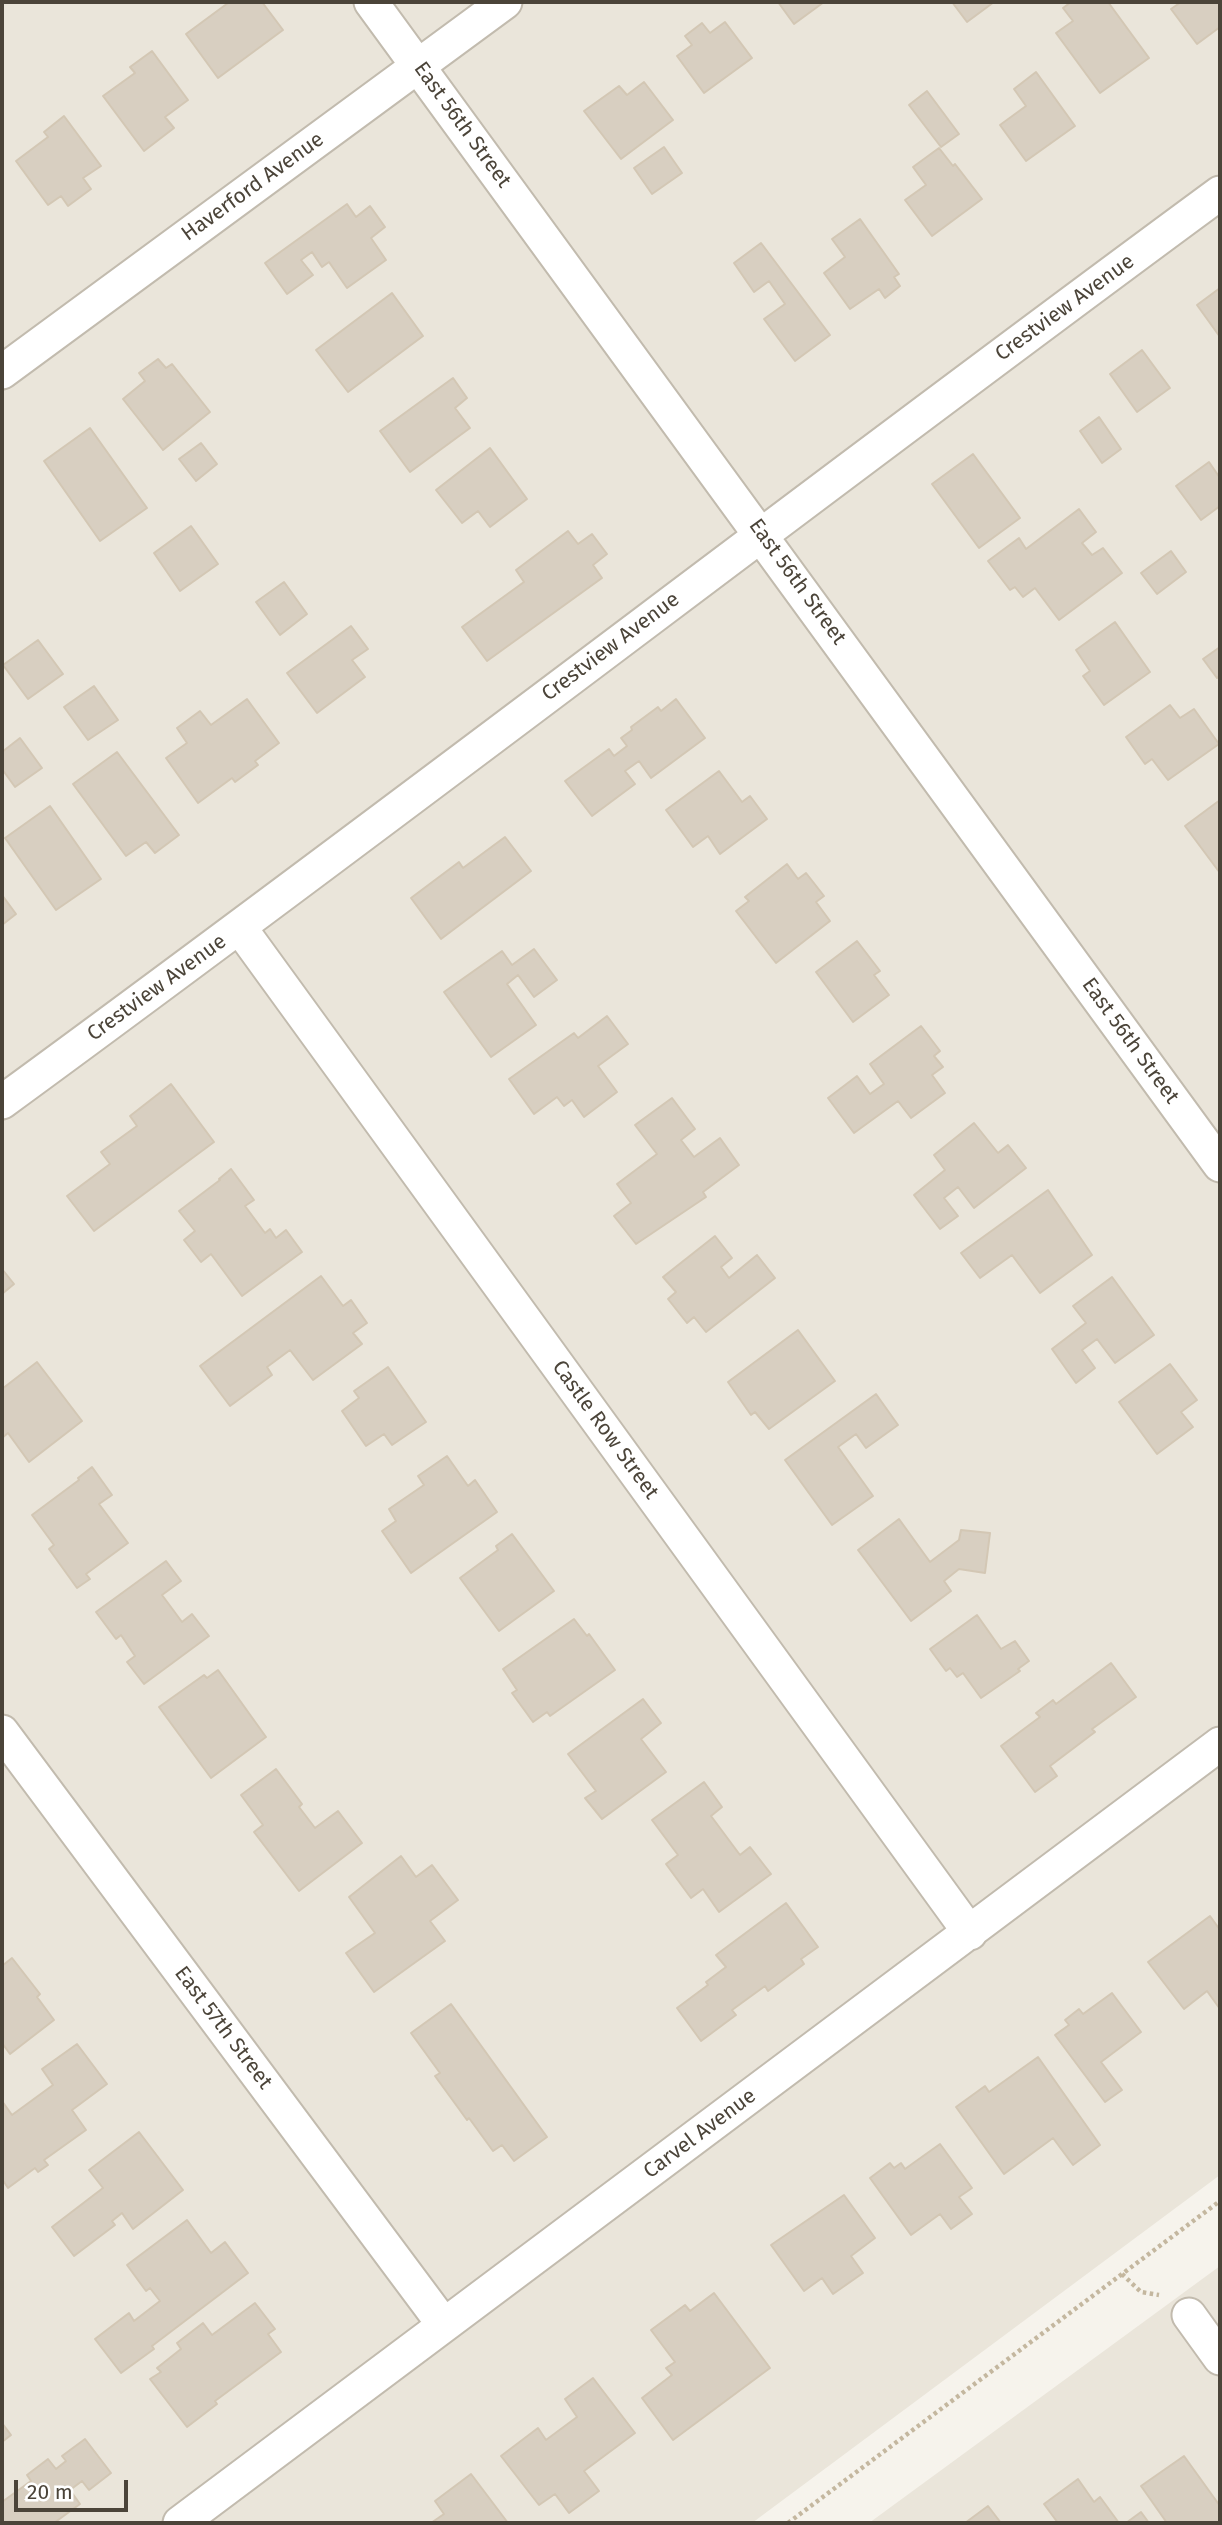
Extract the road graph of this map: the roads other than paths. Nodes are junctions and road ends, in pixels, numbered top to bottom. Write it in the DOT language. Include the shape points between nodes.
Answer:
graph roads {
  1 [pos="371,2"];
  2 [pos="505,2"];
  3 [pos="418,65"];
  4 [pos="1220,193"];
  5 [pos="2,372"];
  6 [pos="761,534"];
  7 [pos="240,928"];
  8 [pos="2,1102"];
  9 [pos="1220,1165"];
  10 [pos="2,1732"];
  11 [pos="1220,1744"];
  12 [pos="970,1933"];
  13 [pos="1189,2315"];
  14 [pos="444,2325"];
  15 [pos="1220,2358"];
  16 [pos="180,2523"];
  1 -- 3 [label="street, East 56th Street"];
  2 -- 3 [label="street, Haverford Avenue"];
  3 -- 5 [label="street, Haverford Avenue"];
  3 -- 6 [label="street, East 56th Street"];
  4 -- 6 [label="street, Crestview Avenue"];
  6 -- 7 [label="street, Crestview Avenue"];
  6 -- 9 [label="street, East 56th Street"];
  7 -- 8 [label="street, Crestview Avenue"];
  7 -- 12 [label="street, Castle Row Street"];
  10 -- 14 [label="street, East 57th Street"];
  11 -- 12 [label="street, Carvel Avenue"];
  12 -- 14 [label="street, Carvel Avenue"];
  13 -- 15 [label="street"];
  14 -- 16 [label="street, Carvel Avenue"];
}
